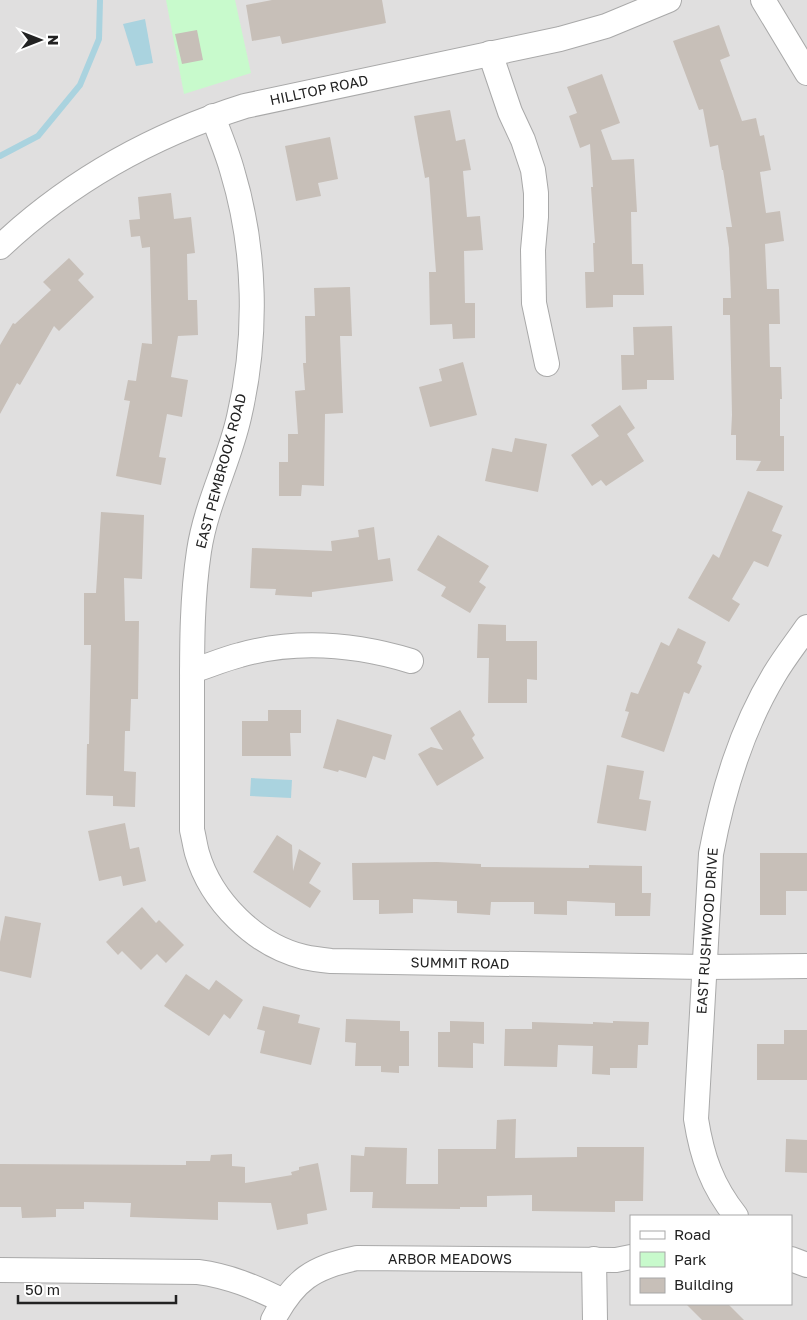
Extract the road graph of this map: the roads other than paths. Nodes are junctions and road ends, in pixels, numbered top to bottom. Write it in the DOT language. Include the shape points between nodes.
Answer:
graph roads {
  1 [pos="669,0"];
  2 [pos="763,0"];
  3 [pos="490,53"];
  4 [pos="807,73"];
  5 [pos="213,116"];
  6 [pos="0,247"];
  7 [pos="547,364"];
  8 [pos="807,627"];
  9 [pos="411,661"];
  10 [pos="192,671"];
  11 [pos="230,912"];
  12 [pos="807,966"];
  13 [pos="704,967"];
  14 [pos="724,1212"];
  15 [pos="630,1257"];
  16 [pos="594,1259"];
  17 [pos="792,1259"];
  18 [pos="807,1265"];
  19 [pos="0,1270"];
  20 [pos="278,1310"];
  21 [pos="595,1320"];
  1 -- 3 [label="street, HILLTOP ROAD" via="606,26"];
  2 -- 4 [label="street"];
  3 -- 5 [label="street, HILLTOP ROAD" via="244,106"];
  3 -- 7 [label="street" via="533,170 536,194 534,303"];
  5 -- 6 [label="street, HILLTOP ROAD" via="159,138 108,165 60,196"];
  5 -- 10 [label="street, EAST PEMBROOK ROAD" via="232,170 244,221 252,317 248,369 239,416 200,548 194,590"];
  8 -- 13 [label="street, EAST RUSHWOOD DRIVE" via="770,683 730,770 711,854"];
  9 -- 10 [label="street" via="348,647 310,645 239,655"];
  10 -- 11 [label="street, EAST PEMBROOK ROAD" via="192,830 206,876"];
  11 -- 13 [label="street, SUMMIT ROAD" via="276,946 303,956 331,961"];
  12 -- 13 [label="street, SUMMIT ROAD"];
  13 -- 14 [label="street, EAST RUSHWOOD DRIVE" via="696,1119 700,1147"];
  15 -- 16 [label="street, ARBOR MEADOWS"];
  16 -- 20 [label="street, ARBOR MEADOWS" via="357,1258 334,1263 312,1273 293,1288"];
  16 -- 21 [label="street"];
  17 -- 18 [label="street"];
  19 -- 20 [label="street" via="215,1274 247,1284"];
}
